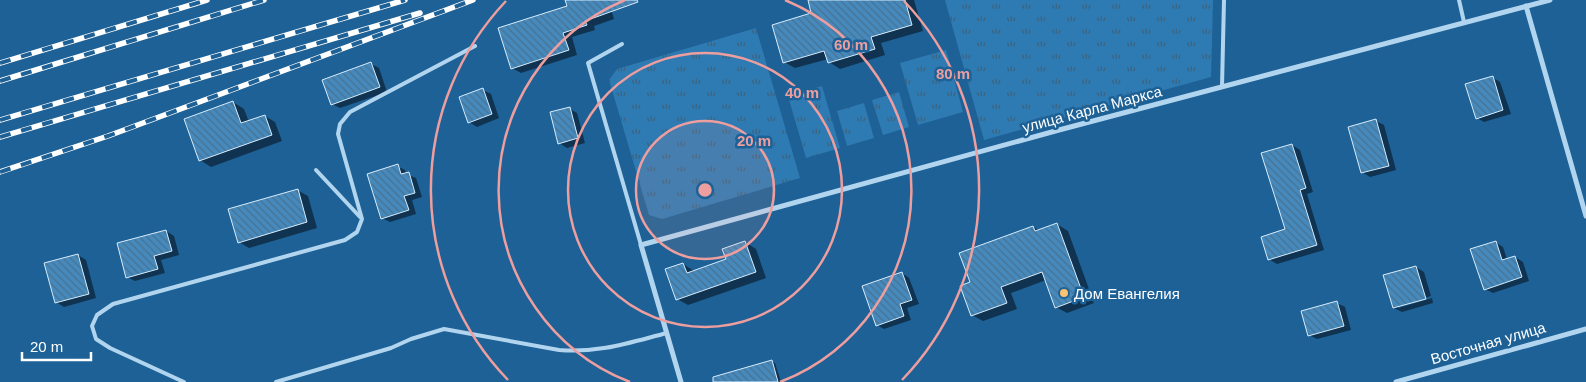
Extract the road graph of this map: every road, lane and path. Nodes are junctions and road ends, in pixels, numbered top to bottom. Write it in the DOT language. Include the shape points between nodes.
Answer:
graph roads {
  1 [pos="1224,0"];
  2 [pos="1459,0"];
  3 [pos="1550,0"];
  4 [pos="1526,6"];
  5 [pos="1464,22"];
  6 [pos="622,44"];
  7 [pos="475,46"];
  8 [pos="1222,87"];
  9 [pos="316,170"];
  10 [pos="1586,216"];
  11 [pos="362,219"];
  12 [pos="641,245"];
  13 [pos="1586,329"];
  14 [pos="666,333"];
  15 [pos="184,382"];
  16 [pos="276,382"];
  17 [pos="681,382"];
  18 [pos="1396,382"];
  1 -- 8 [label="lane"];
  2 -- 5 [label="lane"];
  3 -- 4 [label="street, улица Карла Маркса"];
  4 -- 5 [label="street, улица Карла Маркса"];
  4 -- 10 [label="street"];
  5 -- 8 [label="street, улица Карла Маркса"];
  6 -- 12 [label="lane" via="588,63"];
  7 -- 11 [label="lane" via="350,112 340,124 338,134"];
  8 -- 12 [label="street, улица Карла Маркса"];
  9 -- 11 [label="lane"];
  11 -- 15 [label="lane" via="357,232 345,240 113,304 97,315 92,326 96,339"];
  12 -- 14 [label="street"];
  13 -- 18 [label="street, Восточная улица"];
  14 -- 16 [label="lane" via="614,348 577,351 444,329"];
  14 -- 17 [label="street"];
}
